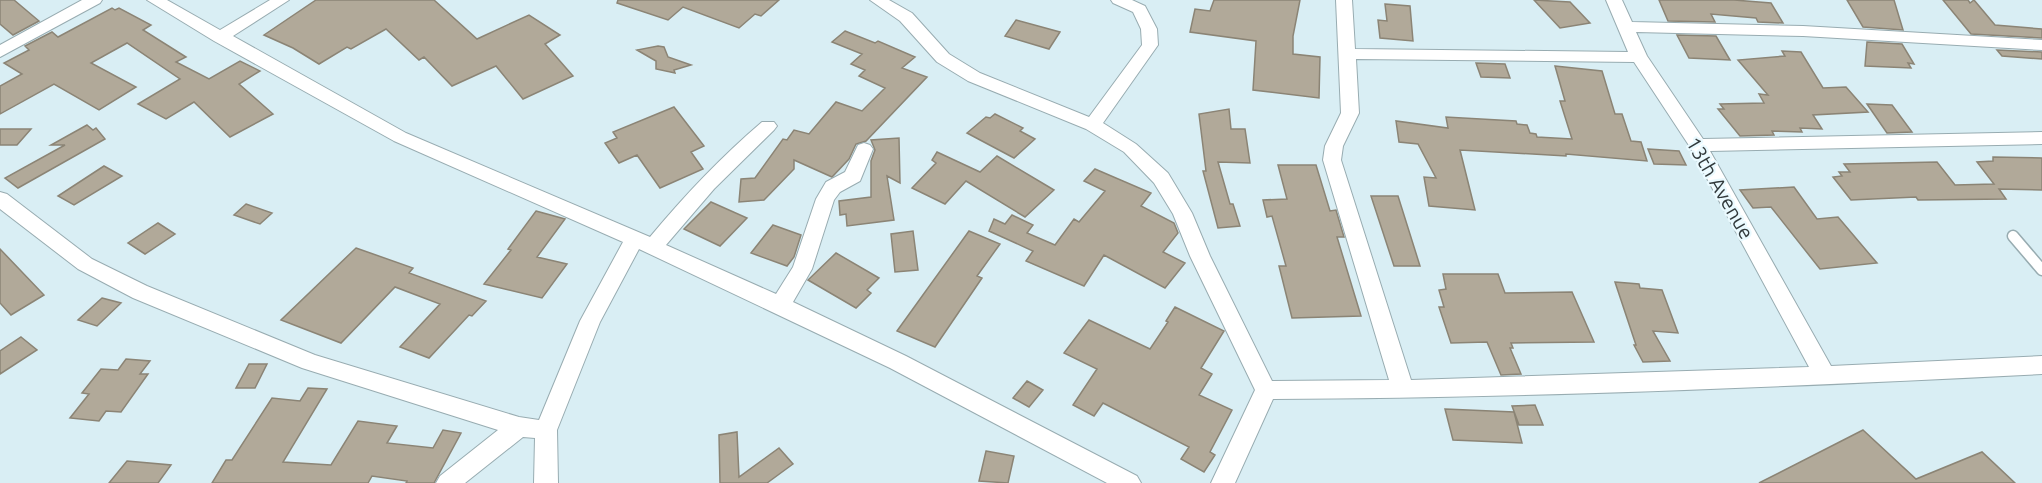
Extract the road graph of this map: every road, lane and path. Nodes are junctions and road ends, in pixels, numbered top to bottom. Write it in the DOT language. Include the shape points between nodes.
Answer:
graph roads {
  1 [pos="94,0"];
  2 [pos="155,0"];
  3 [pos="281,0"];
  4 [pos="878,0"];
  5 [pos="1119,0"];
  6 [pos="1344,0"];
  7 [pos="1614,0"];
  8 [pos="1137,4"];
  9 [pos="1626,27"];
  10 [pos="220,38"];
  11 [pos="2042,45"];
  12 [pos="0,52"];
  13 [pos="1348,54"];
  14 [pos="1639,57"];
  15 [pos="1092,125"];
  16 [pos="768,126"];
  17 [pos="2042,138"];
  18 [pos="1698,146"];
  19 [pos="864,149"];
  20 [pos="0,199"];
  21 [pos="2013,236"];
  22 [pos="644,243"];
  23 [pos="2042,270"];
  24 [pos="780,304"];
  25 [pos="2042,365"];
  26 [pos="1825,376"];
  27 [pos="1266,390"];
  28 [pos="1403,390"];
  29 [pos="519,427"];
  30 [pos="546,430"];
  31 [pos="448,483"];
  32 [pos="546,483"];
  33 [pos="1130,483"];
  34 [pos="1223,483"];
  1 -- 12 [label="street"];
  2 -- 10 [label="street"];
  3 -- 10 [label="street"];
  4 -- 15 [label="street" via="906,17 943,58 958,68"];
  5 -- 8 [label="street"];
  6 -- 13 [label="street"];
  7 -- 9 [label="street, 13th Avenue"];
  8 -- 15 [label="street" via="1149,29 1150,45"];
  9 -- 11 [label="street"];
  9 -- 14 [label="street, 13th Avenue"];
  10 -- 22 [label="street" via="400,137"];
  13 -- 14 [label="street"];
  13 -- 28 [label="street" via="1350,113 1331,146 1332,160"];
  14 -- 18 [label="street, 13th Avenue"];
  15 -- 27 [label="street" via="1130,148 1161,178 1182,213"];
  16 -- 22 [label="street"];
  17 -- 18 [label="street"];
  18 -- 26 [label="street, 13th Avenue"];
  19 -- 24 [label="street" via="854,176 833,187 825,199 802,269"];
  20 -- 29 [label="street" via="85,264 140,292 310,362"];
  21 -- 23 [label="lane"];
  22 -- 24 [label="street"];
  22 -- 30 [label="street" via="590,321"];
  24 -- 33 [label="street"];
  25 -- 26 [label="street"];
  26 -- 28 [label="street"];
  27 -- 28 [label="street"];
  27 -- 34 [label="street"];
  29 -- 30 [label="street"];
  29 -- 31 [label="street"];
  30 -- 32 [label="street"];
}
